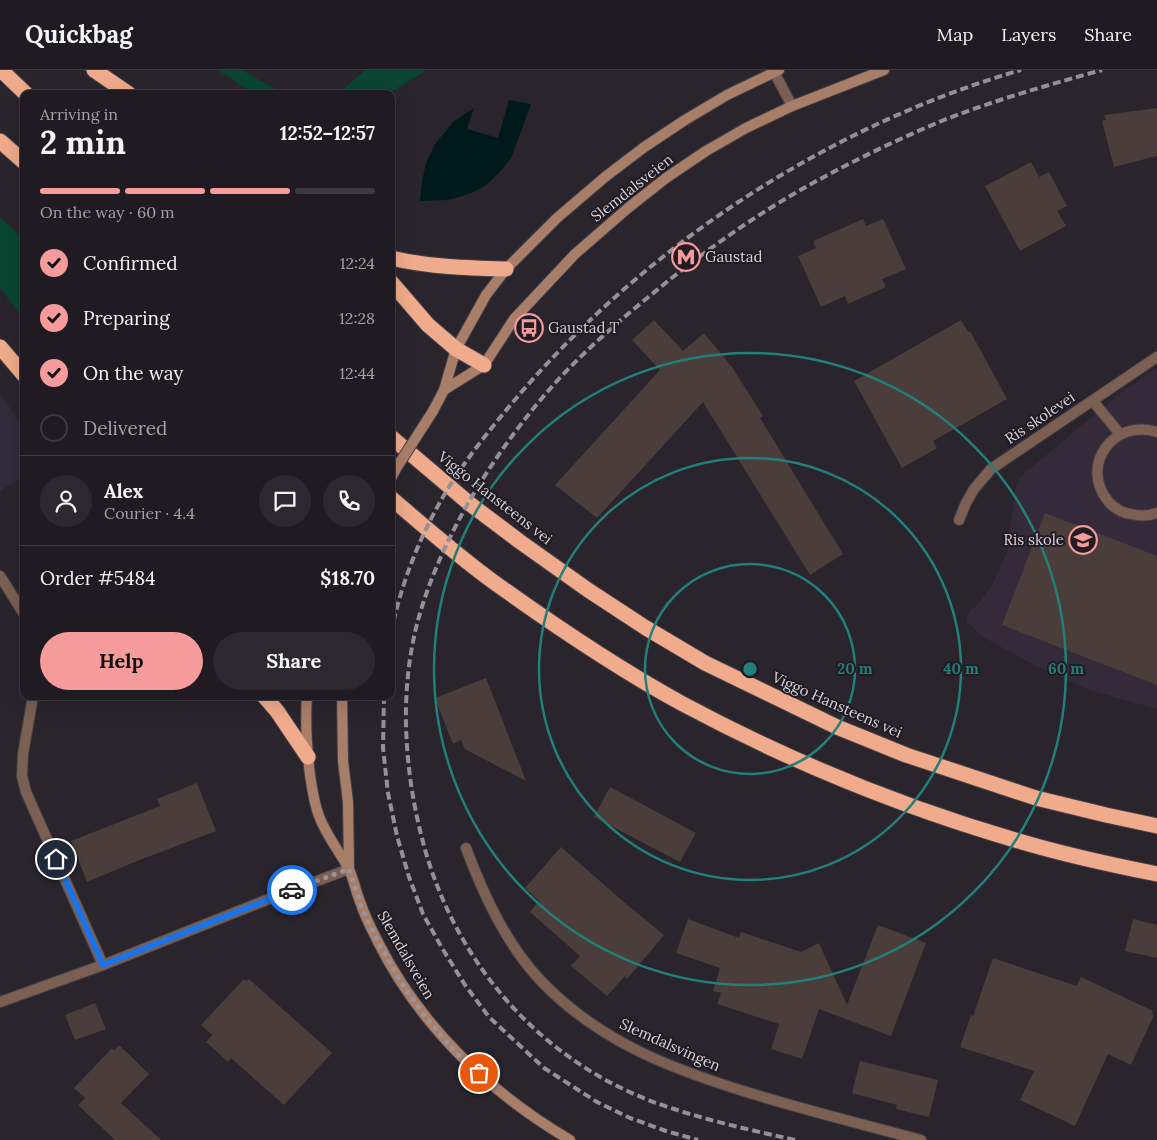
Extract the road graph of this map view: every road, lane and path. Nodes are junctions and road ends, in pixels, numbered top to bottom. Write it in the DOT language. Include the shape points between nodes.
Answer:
graph roads {
  1 [pos="1,70"];
  2 [pos="94,70"];
  3 [pos="884,70"];
  4 [pos="775,71"];
  5 [pos="22,90"];
  6 [pos="123,90"];
  7 [pos="792,106"];
  8 [pos="0,140"];
  9 [pos="20,158"];
  10 [pos="395,259"];
  11 [pos="506,269"];
  12 [pos="395,287"];
  13 [pos="0,347"];
  14 [pos="456,348"];
  15 [pos="1157,357"];
  16 [pos="484,365"];
  17 [pos="20,370"];
  18 [pos="444,390"];
  19 [pos="1093,401"];
  20 [pos="1157,432"];
  21 [pos="1120,434"];
  22 [pos="395,441"];
  23 [pos="395,471"];
  24 [pos="395,501"];
  25 [pos="1157,513"];
  26 [pos="959,520"];
  27 [pos="0,576"];
  28 [pos="20,608"];
  29 [pos="32,700"];
  30 [pos="267,700"];
  31 [pos="306,700"];
  32 [pos="342,700"];
  33 [pos="308,757"];
  34 [pos="1157,826"];
  35 [pos="466,848"];
  36 [pos="349,869"];
  37 [pos="1157,874"];
  38 [pos="103,965"];
  39 [pos="0,1002"];
  40 [pos="570,1140"];
  41 [pos="921,1140"];
  1 -- 5 [label="highway"];
  2 -- 6 [label="highway"];
  3 -- 7 [label="main road, Slemdalsveien"];
  4 -- 7 [label="street"];
  4 -- 11 [label="main road, Slemdalsveien" via="719,100 643,148 557,218"];
  7 -- 16 [label="main road, Slemdalsveien" via="706,151 628,208 575,254 514,320"];
  8 -- 9 [label="highway"];
  10 -- 11 [label="highway" via="453,267"];
  11 -- 14 [label="main road, Slemdalsveien" via="486,294"];
  12 -- 14 [label="highway" via="428,325"];
  13 -- 17 [label="highway"];
  14 -- 16 [label="highway"];
  14 -- 18 [label="main road, Slemdalsveien"];
  15 -- 19 [label="street, Ris skolevei"];
  16 -- 18 [label="main road, Slemdalsveien"];
  18 -- 23 [label="main road, Slemdalsveien, bridge"];
  19 -- 21 [label="street"];
  19 -- 26 [label="street, Ris skolevei" via="991,469 974,489"];
  20 -- 21 [label="street" via="1133,429"];
  21 -- 25 [label="street" via="1101,455 1099,482 1104,495 1125,513 1139,516"];
  22 -- 34 [label="highway, Viggo Hansteens vei" via="519,541 588,590 705,663 836,726 906,755 1036,798"];
  24 -- 37 [label="highway" via="494,582 559,627 616,665 748,737 888,798 955,822 1098,862"];
  27 -- 28 [label="street"];
  29 -- 38 [label="street" via="23,754 22,776 26,792"];
  30 -- 33 [label="highway"];
  31 -- 33 [label="main road, Slemdalsveien"];
  32 -- 36 [label="main road, Slemdalsveien"];
  33 -- 36 [label="main road, Slemdalsveien" via="318,815"];
  35 -- 41 [label="street, Slemdalsvingen" via="478,882 516,949 542,981 588,1022 641,1053 706,1080"];
  36 -- 38 [label="street"];
  36 -- 40 [label="main road, Slemdalsveien" via="361,906 379,944 424,1015 455,1052 492,1086"];
  38 -- 39 [label="street"];
}
